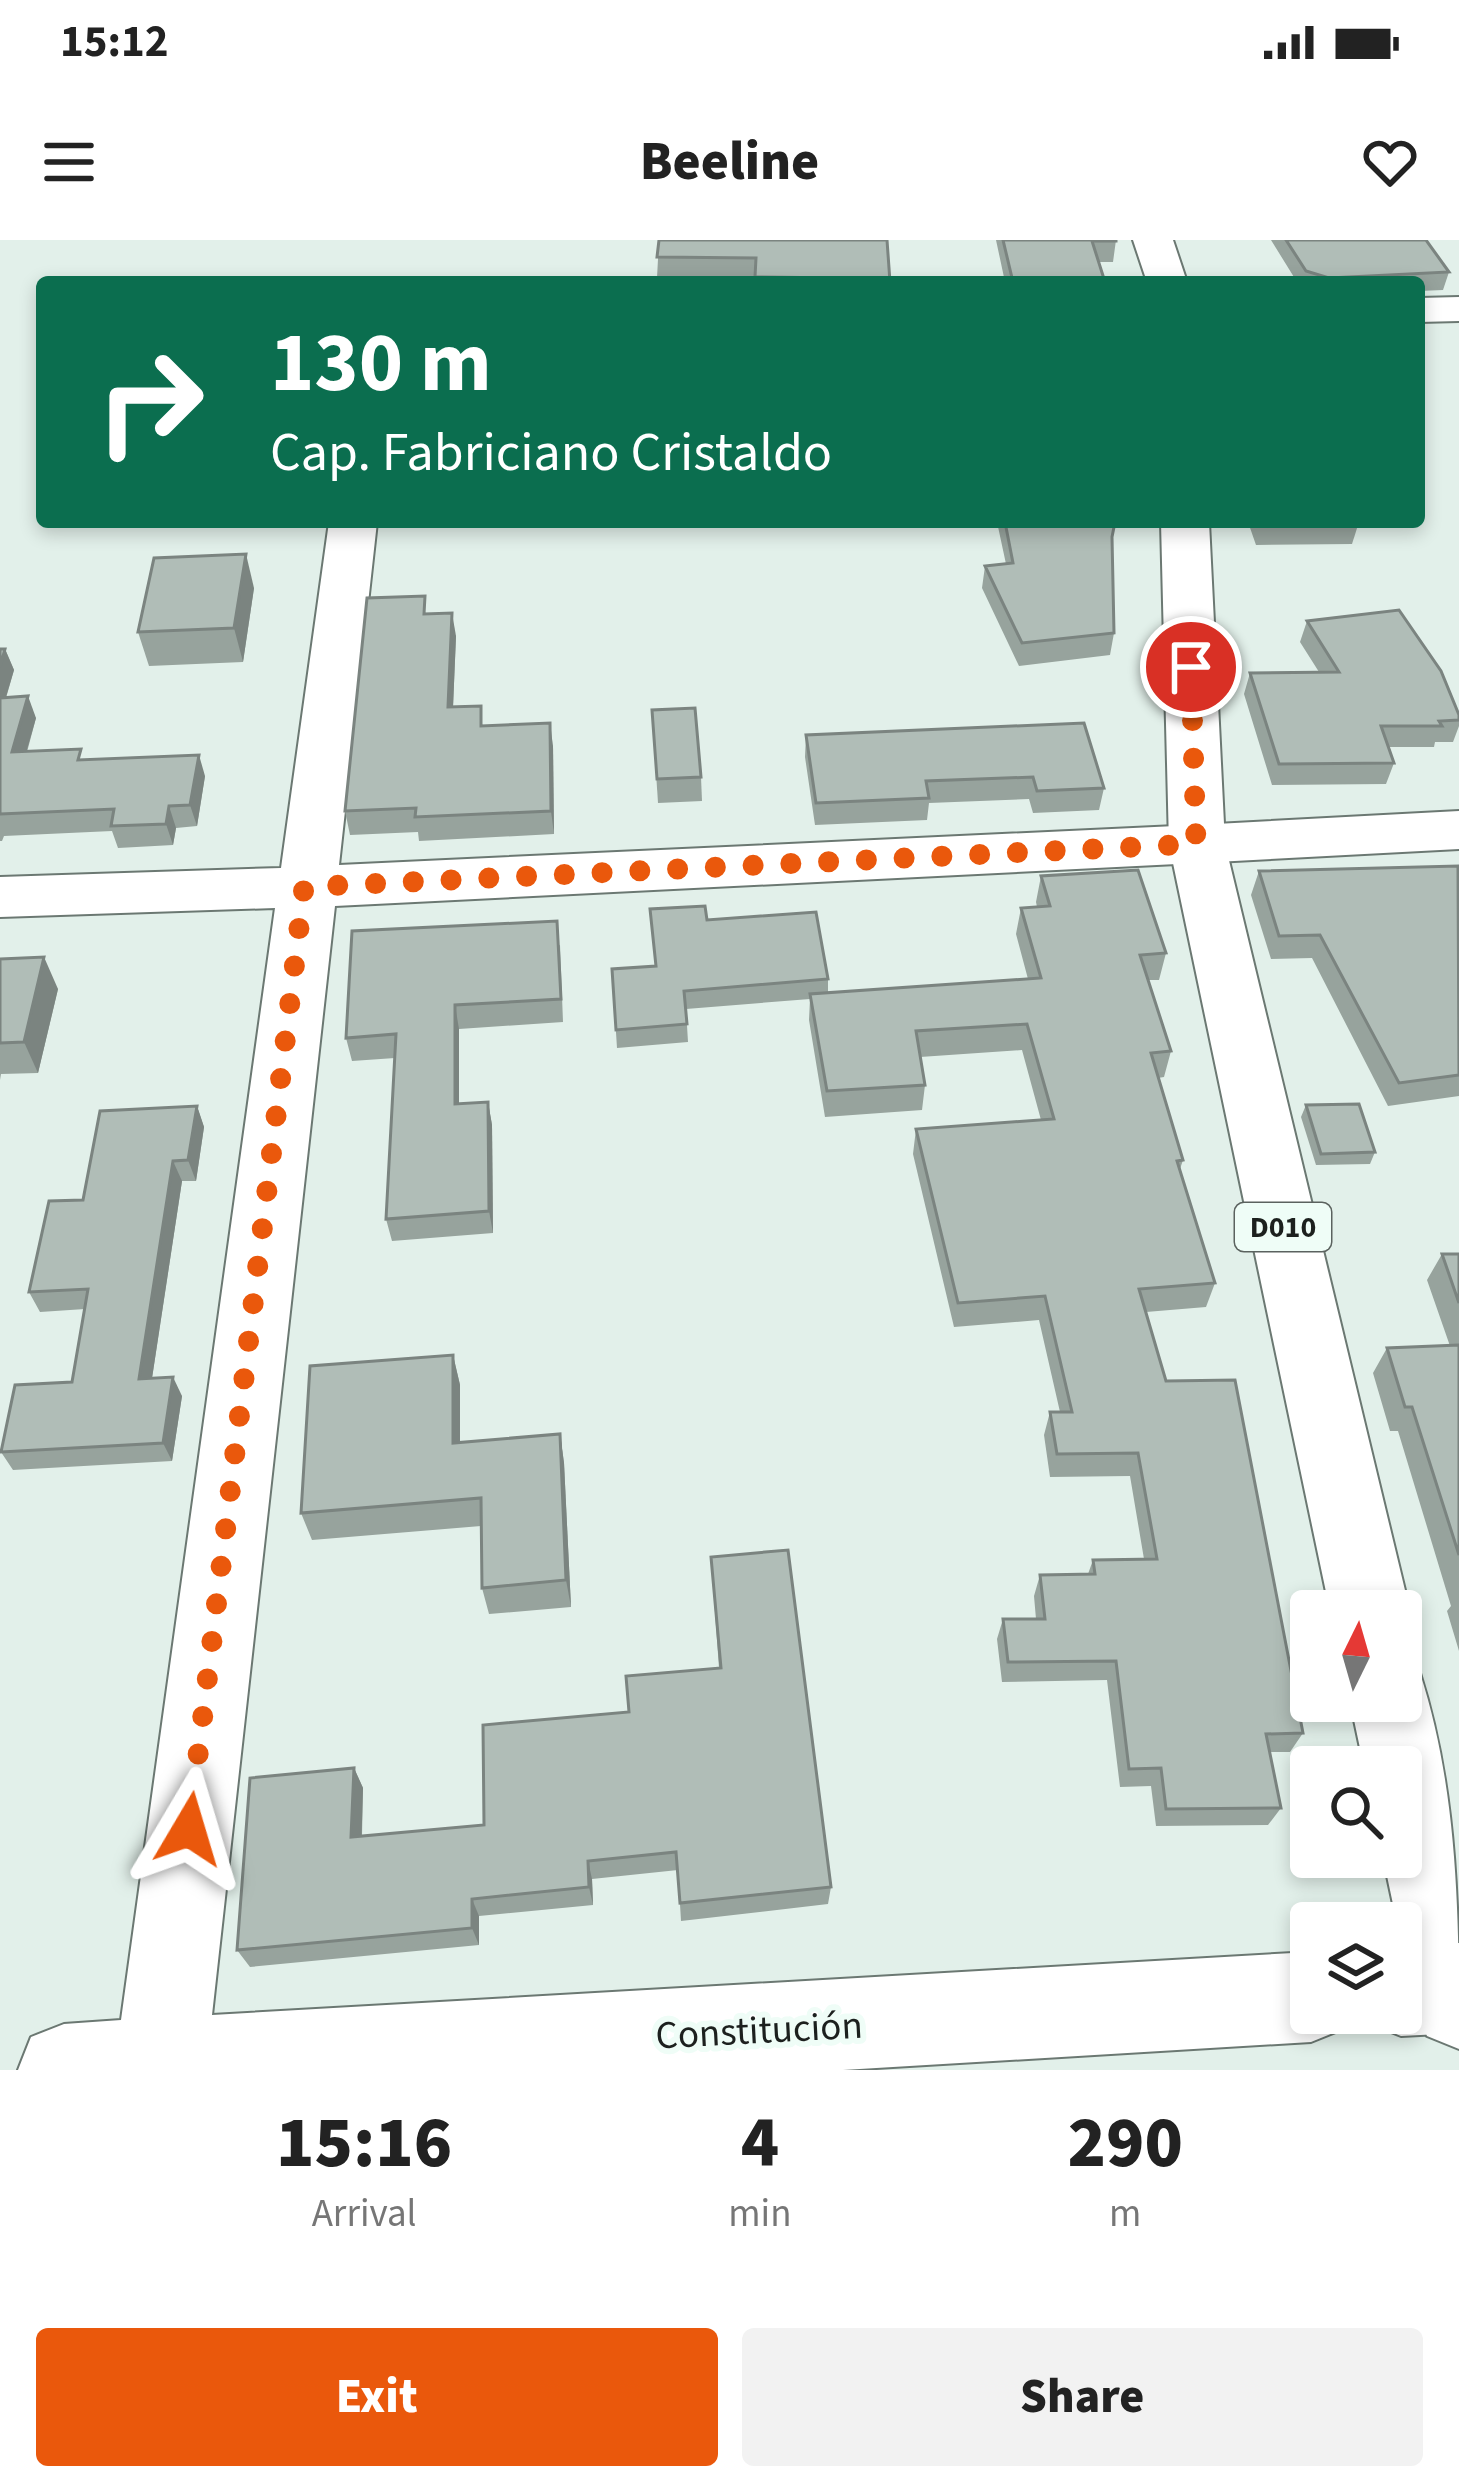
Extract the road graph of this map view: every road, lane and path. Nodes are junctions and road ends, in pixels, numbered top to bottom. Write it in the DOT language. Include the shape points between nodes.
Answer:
graph roads {
  1 [pos="1154,240"];
  2 [pos="1165,276"];
  3 [pos="1459,308"];
  4 [pos="1425,310"];
  5 [pos="352,528"];
  6 [pos="1185,528"];
  7 [pos="1459,830"];
  8 [pos="1196,844"];
  9 [pos="304,887"];
  10 [pos="0,897"];
  11 [pos="1365,1590"];
  12 [pos="1394,1722"];
  13 [pos="1444,1993"];
  14 [pos="1290,1997"];
  15 [pos="160,2067"];
  16 [pos="64,2070"];
  1 -- 2 [label="street"];
  3 -- 4 [label="street"];
  5 -- 9 [label="street"];
  6 -- 8 [label="street, D010"];
  7 -- 8 [label="street"];
  8 -- 9 [label="street"];
  8 -- 11 [label="street, D010"];
  9 -- 10 [label="street"];
  9 -- 15 [label="street"];
  12 -- 13 [label="street"];
  14 -- 15 [label="street, Constitución"];
  15 -- 16 [label="street, Constitución"];
}
